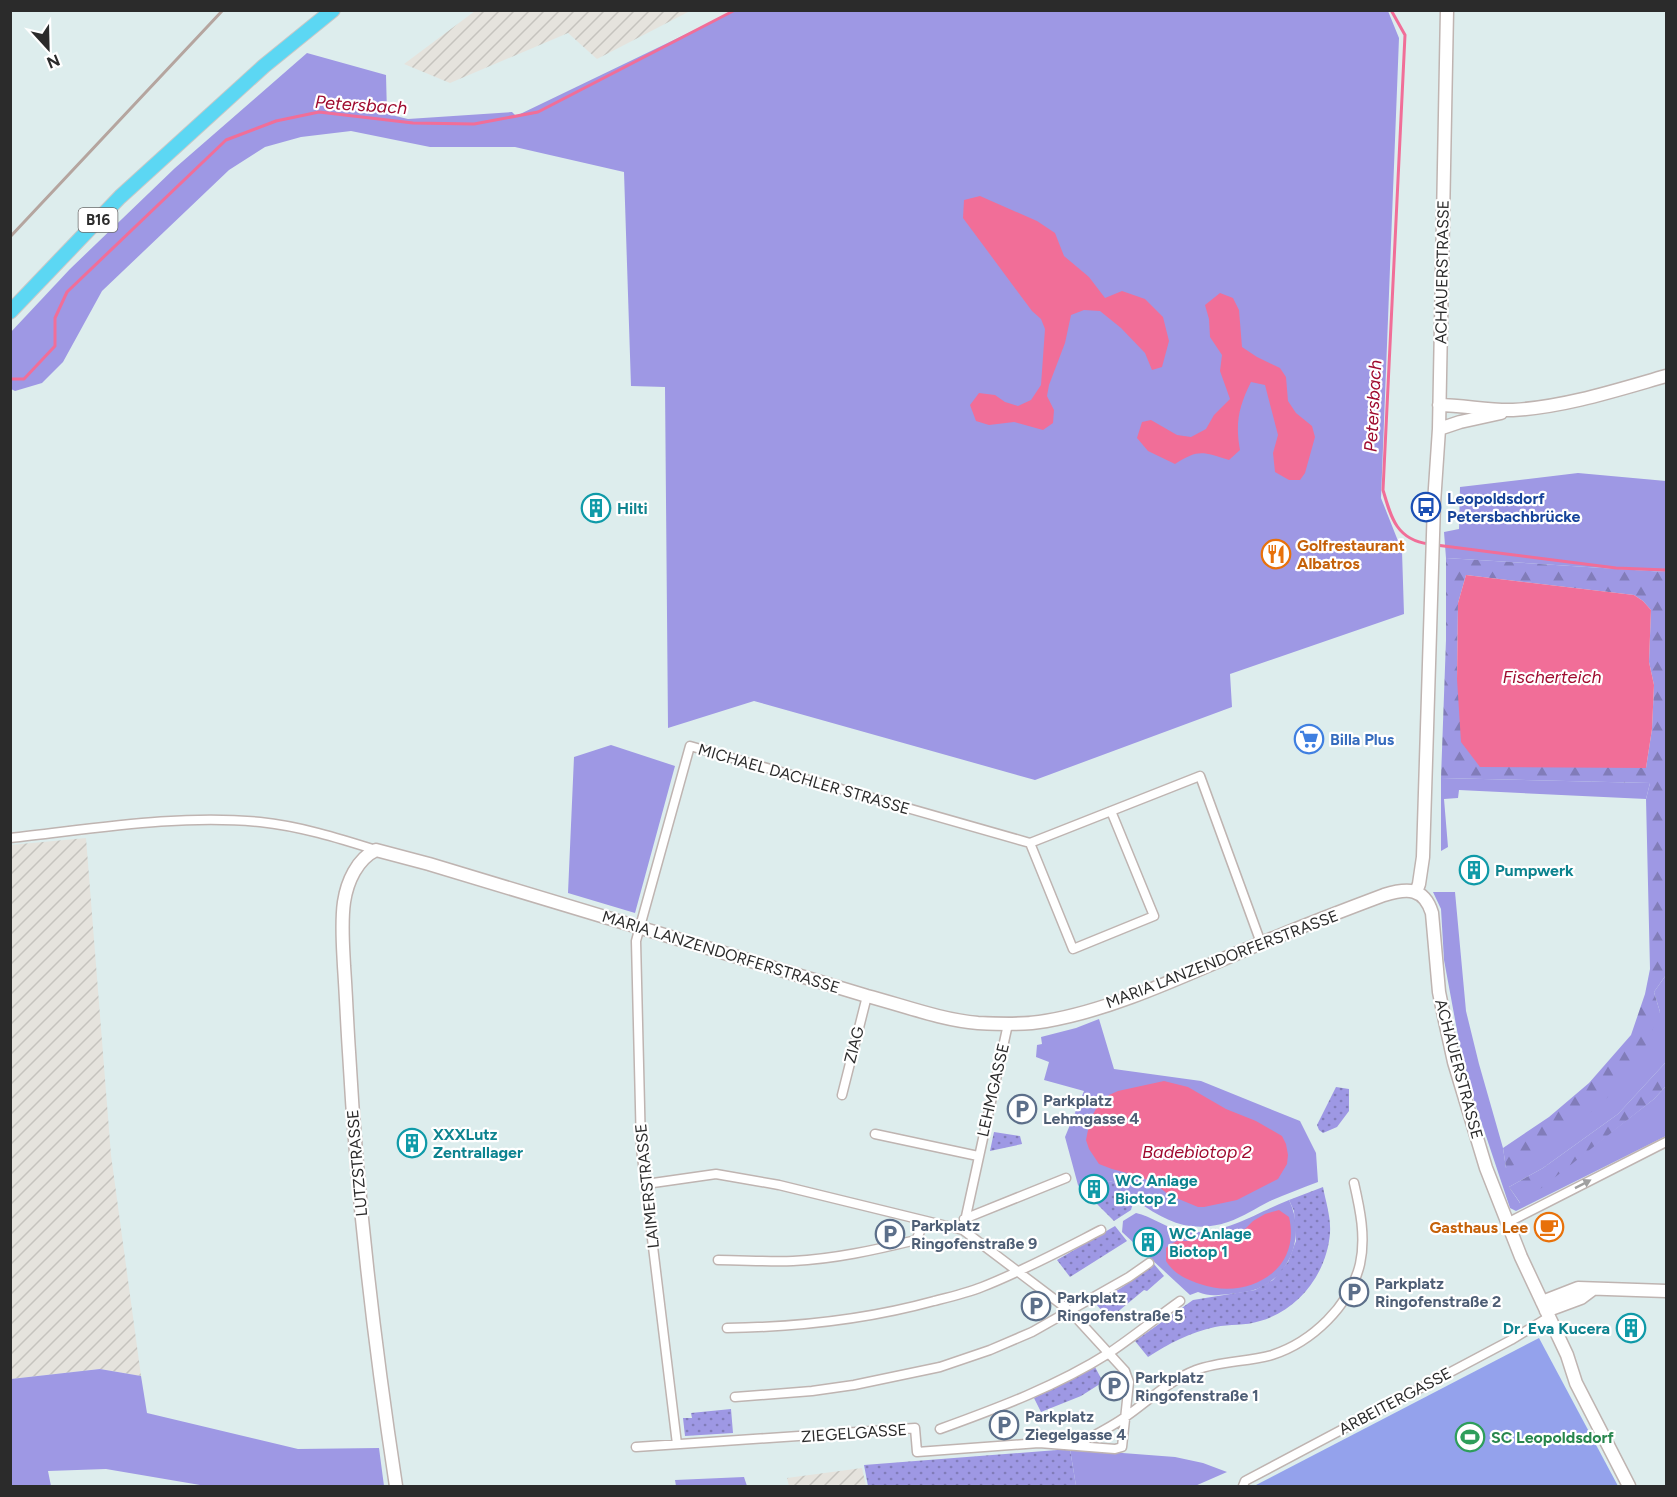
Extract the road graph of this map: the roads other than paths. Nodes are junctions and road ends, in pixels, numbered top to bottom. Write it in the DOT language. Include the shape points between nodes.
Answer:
graph roads {
  1 [pos="333,10"];
  2 [pos="1447,10"];
  3 [pos="10,312"];
  4 [pos="1666,376"];
  5 [pos="1439,405"];
  6 [pos="1510,410"];
  7 [pos="1439,429"];
  8 [pos="1111,811"];
  9 [pos="10,838"];
  10 [pos="1030,843"];
  11 [pos="376,850"];
  12 [pos="1416,891"];
  13 [pos="640,927"];
  14 [pos="1261,943"];
  15 [pos="867,996"];
  16 [pos="1008,1024"];
  17 [pos="842,1095"];
  18 [pos="875,1134"];
  19 [pos="1666,1142"];
  20 [pos="978,1156"];
  21 [pos="1066,1178"];
  22 [pos="1354,1183"];
  23 [pos="645,1184"];
  24 [pos="964,1219"];
  25 [pos="925,1221"];
  26 [pos="1507,1223"];
  27 [pos="963,1230"];
  28 [pos="1101,1230"];
  29 [pos="718,1260"];
  30 [pos="1149,1263"];
  31 [pos="1020,1272"];
  32 [pos="1666,1291"];
  33 [pos="1180,1301"];
  34 [pos="1546,1310"];
  35 [pos="1070,1311"];
  36 [pos="727,1328"];
  37 [pos="1109,1353"];
  38 [pos="735,1397"];
  39 [pos="1125,1417"];
  40 [pos="940,1429"];
  41 [pos="677,1444"];
  42 [pos="1076,1446"];
  43 [pos="636,1447"];
  44 [pos="396,1486"];
  45 [pos="1243,1486"];
  46 [pos="1629,1486"];
  1 -- 3 [label="main road, B16" via="264,66 120,197"];
  2 -- 5 [label="street, ACHAUERSTRASSE"];
  4 -- 6 [label="street" via="1563,403"];
  5 -- 6 [label="street"];
  5 -- 7 [label="street, ACHAUERSTRASSE"];
  6 -- 7 [label="street"];
  7 -- 12 [label="street, ACHAUERSTRASSE" via="1424,857"];
  8 -- 10 [label="street"];
  8 -- 10 [label="street" via="1154,916 1093,941 1072,949"];
  8 -- 14 [label="street" via="1200,776"];
  9 -- 11 [label="street, MARIA LANZENDORFERSTRASSE" via="212,820 272,824"];
  10 -- 13 [label="street, MICHAEL DACHLER STRASSE" via="690,746"];
  11 -- 13 [label="street, MARIA LANZENDORFERSTRASSE"];
  11 -- 44 [label="street, LUTZSTRASSE" via="366,854 352,877 342,919 359,1185"];
  12 -- 14 [label="street, MARIA LANZENDORFERSTRASSE" via="1384,895"];
  12 -- 26 [label="street, ACHAUERSTRASSE" via="1430,904 1439,992 1454,1062"];
  13 -- 15 [label="street, MARIA LANZENDORFERSTRASSE"];
  13 -- 23 [label="street, LAIMERSTRASSE" via="636,964"];
  14 -- 16 [label="street, MARIA LANZENDORFERSTRASSE" via="1157,987 1086,1011 1045,1021"];
  15 -- 16 [label="street, MARIA LANZENDORFERSTRASSE" via="948,1018"];
  15 -- 17 [label="street, ZIAG"];
  16 -- 20 [label="street, LEHMGASSE"];
  18 -- 20 [label="street, LEHMGASSE"];
  26 -- 19 [label="street, one-way"];
  20 -- 24 [label="street, LEHMGASSE"];
  21 -- 24 [label="street"];
  22 -- 39 [label="street" via="1361,1213 1359,1266 1344,1300 1327,1322 1284,1350 1195,1370"];
  23 -- 25 [label="street" via="716,1174"];
  23 -- 41 [label="street, LAIMERSTRASSE"];
  24 -- 27 [label="street, LEHMGASSE"];
  25 -- 27 [label="street"];
  25 -- 29 [label="street" via="916,1240 877,1250 792,1261"];
  26 -- 34 [label="street, ACHAUERSTRASSE"];
  27 -- 31 [label="street"];
  28 -- 31 [label="street"];
  30 -- 35 [label="street"];
  31 -- 35 [label="street"];
  31 -- 36 [label="street" via="980,1288 866,1316 827,1323"];
  32 -- 34 [label="street" via="1593,1289 1581,1298"];
  33 -- 37 [label="street"];
  34 -- 45 [label="street, ARBEITERGASSE" via="1511,1340 1245,1481"];
  34 -- 46 [label="street, ACHAUERSTRASSE" via="1576,1383"];
  35 -- 37 [label="street"];
  35 -- 38 [label="street" via="1032,1332 940,1367 854,1385"];
  37 -- 39 [label="street" via="1129,1382"];
  37 -- 40 [label="street" via="1029,1394"];
  39 -- 42 [label="street"];
  39 -- 42 [label="street, ZIEGELGASSE" via="1122,1447"];
  41 -- 42 [label="street, ZIEGELGASSE" via="915,1428 917,1452 1039,1443"];
  41 -- 43 [label="street, ZIEGELGASSE"];
}
